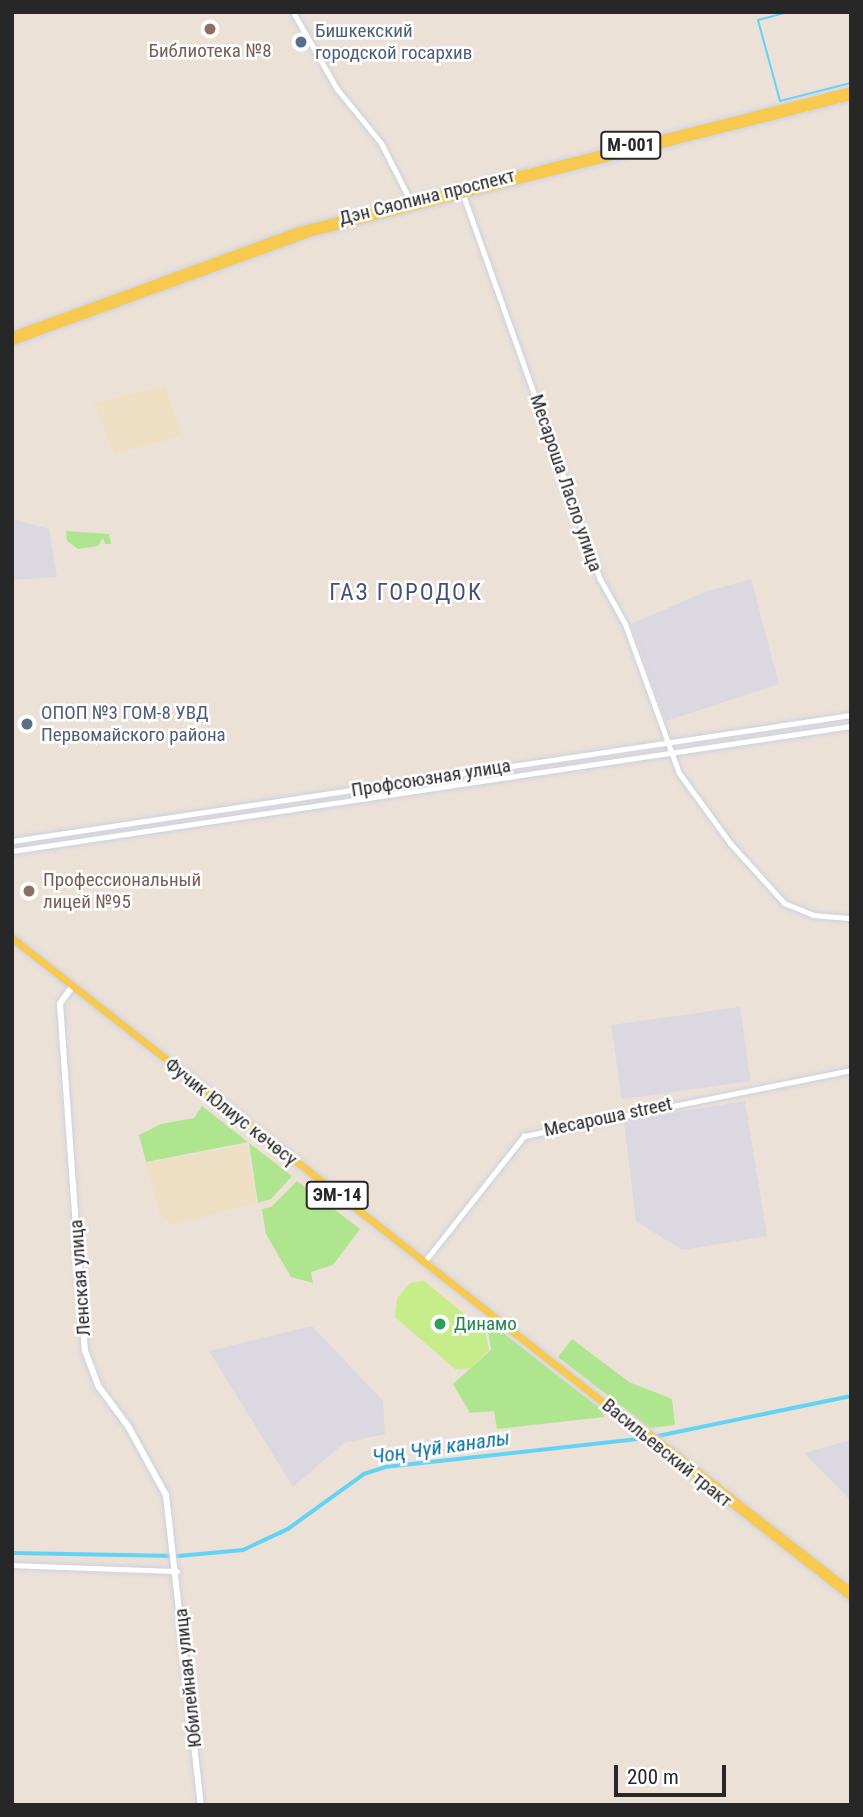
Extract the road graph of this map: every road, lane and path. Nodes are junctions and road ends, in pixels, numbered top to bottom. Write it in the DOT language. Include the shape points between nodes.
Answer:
graph roads {
  1 [pos="293,12"];
  2 [pos="851,90"];
  3 [pos="851,96"];
  4 [pos="462,191"];
  5 [pos="412,204"];
  6 [pos="12,335"];
  7 [pos="12,341"];
  8 [pos="851,715"];
  9 [pos="851,726"];
  10 [pos="669,742"];
  11 [pos="672,754"];
  12 [pos="12,841"];
  13 [pos="12,851"];
  14 [pos="851,918"];
  15 [pos="12,938"];
  16 [pos="12,944"];
  17 [pos="68,985"];
  18 [pos="851,1070"];
  19 [pos="424,1262"];
  20 [pos="597,1397"];
  21 [pos="666,1450"];
  22 [pos="175,1550"];
  23 [pos="12,1565"];
  24 [pos="177,1570"];
  25 [pos="851,1591"];
  26 [pos="851,1597"];
  27 [pos="201,1805"];
  1 -- 5 [label="street" via="337,89 381,143"];
  2 -- 4 [label="main road, Дэн Сяопина проспект / M-001"];
  3 -- 4 [label="main road, Дэн Сяопина проспект / M-001"];
  4 -- 5 [label="main road, Дэн Сяопина проспект / M-001"];
  4 -- 10 [label="street, Месароша Ласло улица" via="598,575 625,624"];
  5 -- 6 [label="main road, Дэн Сяопина проспект / M-001" via="299,230"];
  5 -- 7 [label="main road, Дэн Сяопина проспект / M-001" via="295,237"];
  8 -- 10 [label="street, Профсоюзная улица"];
  9 -- 11 [label="street, Профсоюзная улица"];
  10 -- 11 [label="street, Месароша Ласло улица"];
  10 -- 12 [label="street, Профсоюзная улица"];
  11 -- 13 [label="street, Профсоюзная улица"];
  11 -- 14 [label="street, Месароша Ласло улица" via="679,774 775,895 813,915"];
  15 -- 17 [label="main road, Фучик Юлиус көчөсү"];
  16 -- 17 [label="main road, Фучик Юлиус көчөсү"];
  17 -- 19 [label="main road, Фучик Юлиус көчөсү / ЭМ-14"];
  17 -- 22 [label="main road, Ленская улица" via="60,1004 85,1351 99,1387 161,1483"];
  18 -- 19 [label="street, Месароша street" via="524,1136"];
  19 -- 20 [label="main road, Фучик Юлиус көчөсү / ЭМ-14"];
  20 -- 21 [label="main road, Васильевский тракт / ЭМ-14"];
  21 -- 25 [label="main road, Васильевский тракт / ЭМ-14"];
  21 -- 26 [label="main road, Васильевский тракт / ЭМ-14"];
  22 -- 24 [label="main road, Юбилейная улица"];
  23 -- 24 [label="street"];
  24 -- 27 [label="main road, Юбилейная улица"];
}
